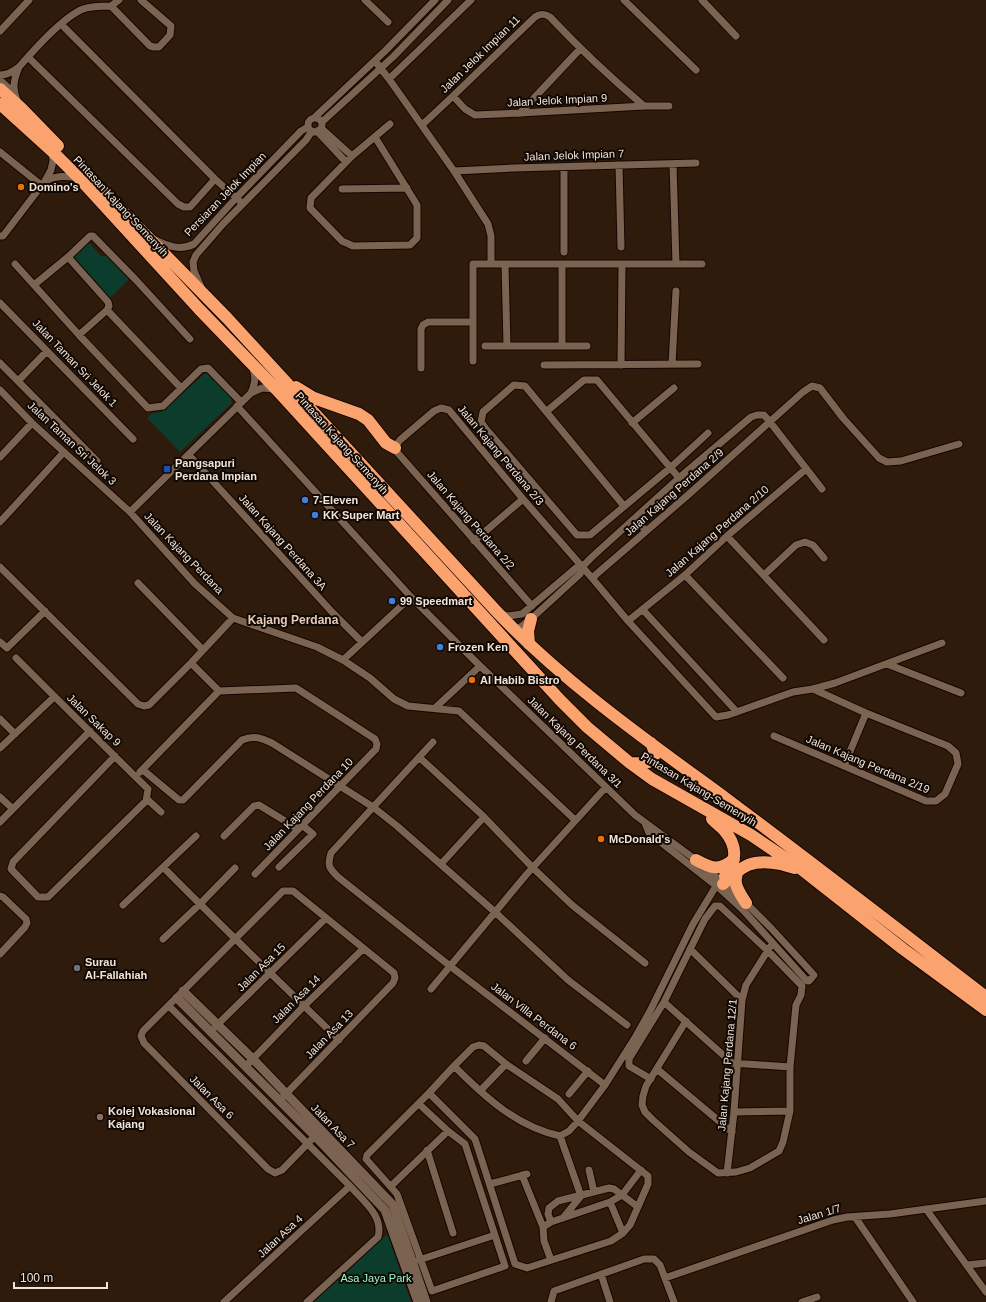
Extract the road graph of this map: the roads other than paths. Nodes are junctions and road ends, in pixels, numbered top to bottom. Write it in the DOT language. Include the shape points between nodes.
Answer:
graph roads {
  1 [pos="29,0"];
  2 [pos="119,0"];
  3 [pos="141,0"];
  4 [pos="365,0"];
  5 [pos="435,0"];
  6 [pos="448,0"];
  7 [pos="471,0"];
  8 [pos="624,0"];
  9 [pos="702,0"];
  10 [pos="111,6"];
  11 [pos="388,22"];
  12 [pos="61,24"];
  13 [pos="0,31"];
  14 [pos="736,36"];
  15 [pos="580,49"];
  16 [pos="28,57"];
  17 [pos="375,61"];
  18 [pos="19,67"];
  19 [pos="381,68"];
  20 [pos="696,70"];
  21 [pos="0,74"];
  22 [pos="389,79"];
  23 [pos="0,80"];
  24 [pos="0,90"];
  25 [pos="14,93"];
  26 [pos="453,96"];
  27 [pos="0,104"];
  28 [pos="644,106"];
  29 [pos="669,106"];
  30 [pos="21,108"];
  31 [pos="520,113"];
  32 [pos="315,117"];
  33 [pos="390,124"];
  34 [pos="422,125"];
  35 [pos="316,128"];
  36 [pos="375,137"];
  37 [pos="52,151"];
  38 [pos="0,152"];
  39 [pos="352,156"];
  40 [pos="346,162"];
  41 [pos="696,163"];
  42 [pos="619,164"];
  43 [pos="673,164"];
  44 [pos="564,167"];
  45 [pos="454,171"];
  46 [pos="79,178"];
  47 [pos="215,179"];
  48 [pos="43,183"];
  49 [pos="407,188"];
  50 [pos="342,189"];
  51 [pos="236,198"];
  52 [pos="243,204"];
  53 [pos="0,236"];
  54 [pos="147,238"];
  55 [pos="621,247"];
  56 [pos="564,252"];
  57 [pos="68,257"];
  58 [pos="15,264"];
  59 [pos="492,264"];
  60 [pos="505,264"];
  61 [pos="562,264"];
  62 [pos="622,264"];
  63 [pos="676,264"];
  64 [pos="702,264"];
  65 [pos="34,285"];
  66 [pos="676,291"];
  67 [pos="204,292"];
  68 [pos="0,303"];
  69 [pos="106,310"];
  70 [pos="473,322"];
  71 [pos="79,335"];
  72 [pos="190,339"];
  73 [pos="485,346"];
  74 [pos="506,346"];
  75 [pos="562,346"];
  76 [pos="587,346"];
  77 [pos="47,351"];
  78 [pos="473,361"];
  79 [pos="0,363"];
  80 [pos="252,364"];
  81 [pos="672,364"];
  82 [pos="698,364"];
  83 [pos="544,365"];
  84 [pos="621,365"];
  85 [pos="421,368"];
  86 [pos="18,381"];
  87 [pos="281,385"];
  88 [pos="181,388"];
  89 [pos="674,388"];
  90 [pos="1,393"];
  91 [pos="251,393"];
  92 [pos="239,404"];
  93 [pos="546,411"];
  94 [pos="770,422"];
  95 [pos="32,423"];
  96 [pos="632,423"];
  97 [pos="708,433"];
  98 [pos="133,439"];
  99 [pos="959,444"];
  100 [pos="395,448"];
  101 [pos="64,452"];
  102 [pos="189,455"];
  103 [pos="0,456"];
  104 [pos="97,461"];
  105 [pos="670,468"];
  106 [pos="806,469"];
  107 [pos="679,478"];
  108 [pos="822,490"];
  109 [pos="523,499"];
  110 [pos="624,506"];
  111 [pos="130,512"];
  112 [pos="635,519"];
  113 [pos="0,522"];
  114 [pos="646,532"];
  115 [pos="727,536"];
  116 [pos="474,542"];
  117 [pos="824,558"];
  118 [pos="0,567"];
  119 [pos="582,567"];
  120 [pos="685,575"];
  121 [pos="764,576"];
  122 [pos="592,578"];
  123 [pos="138,583"];
  124 [pos="411,596"];
  125 [pos="532,606"];
  126 [pos="643,610"];
  127 [pos="45,611"];
  128 [pos="498,614"];
  129 [pos="233,618"];
  130 [pos="530,619"];
  131 [pos="628,621"];
  132 [pos="515,631"];
  133 [pos="824,640"];
  134 [pos="0,642"];
  135 [pos="362,642"];
  136 [pos="942,643"];
  137 [pos="529,644"];
  138 [pos="203,650"];
  139 [pos="16,658"];
  140 [pos="343,660"];
  141 [pos="191,663"];
  142 [pos="887,664"];
  143 [pos="480,666"];
  144 [pos="783,678"];
  145 [pos="813,690"];
  146 [pos="219,691"];
  147 [pos="961,693"];
  148 [pos="54,697"];
  149 [pos="435,708"];
  150 [pos="737,712"];
  151 [pos="866,713"];
  152 [pos="0,720"];
  153 [pos="90,731"];
  154 [pos="15,734"];
  155 [pos="774,736"];
  156 [pos="433,742"];
  157 [pos="651,743"];
  158 [pos="0,748"];
  159 [pos="115,756"];
  160 [pos="419,757"];
  161 [pos="630,763"];
  162 [pos="844,766"];
  163 [pos="143,770"];
  164 [pos="136,777"];
  165 [pos="341,786"];
  166 [pos="606,787"];
  167 [pos="0,797"];
  168 [pos="146,800"];
  169 [pos="373,807"];
  170 [pos="12,809"];
  171 [pos="161,812"];
  172 [pos="710,813"];
  173 [pos="484,817"];
  174 [pos="575,820"];
  175 [pos="0,822"];
  176 [pos="645,823"];
  177 [pos="300,827"];
  178 [pos="196,836"];
  179 [pos="224,836"];
  180 [pos="696,860"];
  181 [pos="441,864"];
  182 [pos="736,864"];
  183 [pos="279,867"];
  184 [pos="164,868"];
  185 [pos="235,868"];
  186 [pos="533,868"];
  187 [pos="800,868"];
  188 [pos="255,874"];
  189 [pos="719,885"];
  190 [pos="0,896"];
  191 [pos="746,903"];
  192 [pos="200,904"];
  193 [pos="124,905"];
  194 [pos="496,912"];
  195 [pos="326,918"];
  196 [pos="771,928"];
  197 [pos="163,939"];
  198 [pos="235,939"];
  199 [pos="774,943"];
  200 [pos="788,946"];
  201 [pos="364,949"];
  202 [pos="690,949"];
  203 [pos="767,950"];
  204 [pos="0,954"];
  205 [pos="645,963"];
  206 [pos="450,966"];
  207 [pos="270,972"];
  208 [pos="431,989"];
  209 [pos="180,995"];
  210 [pos="986,997"];
  211 [pos="742,1000"];
  212 [pos="664,1002"];
  213 [pos="169,1006"];
  214 [pos="304,1006"];
  215 [pos="986,1010"];
  216 [pos="686,1021"];
  217 [pos="627,1025"];
  218 [pos="214,1028"];
  219 [pos="545,1038"];
  220 [pos="339,1040"];
  221 [pos="253,1059"];
  222 [pos="526,1061"];
  223 [pos="506,1064"];
  224 [pos="738,1064"];
  225 [pos="246,1066"];
  226 [pos="454,1066"];
  227 [pos="790,1067"];
  228 [pos="657,1069"];
  229 [pos="588,1072"];
  230 [pos="651,1079"];
  231 [pos="605,1085"];
  232 [pos="480,1091"];
  233 [pos="429,1093"];
  234 [pos="569,1094"];
  235 [pos="283,1097"];
  236 [pos="419,1104"];
  237 [pos="790,1111"];
  238 [pos="734,1112"];
  239 [pos="578,1121"];
  240 [pos="448,1131"];
  241 [pos="732,1132"];
  242 [pos="315,1136"];
  243 [pos="560,1136"];
  244 [pos="308,1144"];
  245 [pos="427,1150"];
  246 [pos="353,1170"];
  247 [pos="589,1170"];
  248 [pos="641,1170"];
  249 [pos="727,1173"];
  250 [pos="490,1184"];
  251 [pos="350,1186"];
  252 [pos="391,1186"];
  253 [pos="594,1192"];
  254 [pos="493,1194"];
  255 [pos="622,1195"];
  256 [pos="581,1196"];
  257 [pos="483,1198"];
  258 [pos="986,1201"];
  259 [pos="610,1202"];
  260 [pos="638,1207"];
  261 [pos="926,1209"];
  262 [pos="855,1217"];
  263 [pos="562,1218"];
  264 [pos="550,1222"];
  265 [pos="396,1227"];
  266 [pos="543,1227"];
  267 [pos="380,1230"];
  268 [pos="453,1233"];
  269 [pos="624,1233"];
  270 [pos="495,1235"];
  271 [pos="551,1260"];
  272 [pos="413,1262"];
  273 [pos="986,1263"];
  274 [pos="967,1265"];
  275 [pos="601,1274"];
  276 [pos="665,1278"];
  277 [pos="986,1292"];
  278 [pos="817,1297"];
  279 [pos="551,1301"];
  280 [pos="224,1302"];
  281 [pos="307,1302"];
  282 [pos="418,1302"];
  283 [pos="426,1302"];
  284 [pos="610,1302"];
  285 [pos="674,1302"];
  286 [pos="802,1302"];
  287 [pos="913,1302"];
  1 -- 13 [label="street"];
  2 -- 10 [label="street"];
  3 -- 10 [label="street" via="171,26 170,35 159,47 150,46"];
  4 -- 11 [label="street"];
  5 -- 17 [label="street"];
  6 -- 19 [label="street, Persiaran Jelok Impian"];
  7 -- 22 [label="street"];
  8 -- 20 [label="street"];
  9 -- 14 [label="street"];
  10 -- 12 [label="street" via="81,10"];
  12 -- 16 [label="street"];
  12 -- 47 [label="street"];
  15 -- 26 [label="street, Jalan Jelok Impian 11" via="550,17 540,14"];
  15 -- 28 [label="street, Jalan Jelok Impian 11"];
  15 -- 31 [label="street"];
  16 -- 18 [label="street"];
  16 -- 47 [label="street" via="178,204 190,207"];
  17 -- 19 [label="street"];
  17 -- 32 [label="street"];
  18 -- 21 [label="street" via="12,72"];
  18 -- 25 [label="street" via="14,78"];
  19 -- 22 [label="street"];
  19 -- 35 [label="street, Persiaran Jelok Impian"];
  22 -- 34 [label="street"];
  23 -- 25 [label="street"];
  24 -- 30 [label="highway, Pintasan Kajang-Semenyih"];
  25 -- 30 [label="street"];
  26 -- 31 [label="street, Jalan Jelok Impian 9" via="465,110 476,115"];
  26 -- 34 [label="street, Jalan Jelok Impian 11"];
  27 -- 37 [label="highway, Pintasan Kajang-Semenyih"];
  28 -- 29 [label="street, Jalan Jelok Impian 9"];
  28 -- 31 [label="street, Jalan Jelok Impian 9"];
  30 -- 54 [label="highway, Pintasan Kajang-Semenyih"];
  32 -- 35 [label="street" via="318,118"];
  32 -- 35 [label="street" via="308,121"];
  33 -- 36 [label="street"];
  34 -- 45 [label="street"];
  35 -- 39 [label="street"];
  35 -- 40 [label="street"];
  35 -- 51 [label="street, Persiaran Jelok Impian" via="301,131"];
  35 -- 52 [label="street, Persiaran Jelok Impian"];
  36 -- 39 [label="street"];
  36 -- 49 [label="street"];
  37 -- 46 [label="highway, Pintasan Kajang-Semenyih"];
  37 -- 48 [label="street" via="51,170"];
  38 -- 48 [label="street"];
  39 -- 40 [label="street"];
  40 -- 49 [label="street" via="311,198 310,208 342,241 353,246 410,245 417,238 417,205"];
  41 -- 43 [label="street, Jalan Jelok Impian 7"];
  42 -- 43 [label="street, Jalan Jelok Impian 7"];
  42 -- 44 [label="street, Jalan Jelok Impian 7"];
  42 -- 55 [label="street"];
  43 -- 63 [label="street"];
  44 -- 45 [label="street, Jalan Jelok Impian 7"];
  44 -- 56 [label="street"];
  45 -- 59 [label="street" via="488,224"];
  46 -- 48 [label="street" via="56,176"];
  46 -- 80 [label="highway, Pintasan Kajang-Semenyih"];
  47 -- 51 [label="street"];
  48 -- 53 [label="street" via="3,236"];
  49 -- 50 [label="street"];
  51 -- 52 [label="street"];
  51 -- 54 [label="street, Persiaran Jelok Impian" via="194,244 188,247 175,247"];
  52 -- 67 [label="street, Persiaran Jelok Impian" via="196,255 193,262 194,271"];
  54 -- 67 [label="highway, Pintasan Kajang-Semenyih"];
  57 -- 65 [label="street"];
  57 -- 69 [label="street" via="108,302"];
  57 -- 72 [label="street" via="93,236"];
  58 -- 65 [label="street"];
  59 -- 60 [label="street"];
  59 -- 70 [label="street" via="473,264"];
  60 -- 61 [label="street"];
  60 -- 74 [label="street"];
  61 -- 62 [label="street"];
  61 -- 75 [label="street"];
  62 -- 63 [label="street"];
  62 -- 84 [label="street"];
  63 -- 64 [label="street"];
  65 -- 71 [label="street"];
  66 -- 81 [label="street"];
  67 -- 87 [label="highway, Pintasan Kajang-Semenyih"];
  68 -- 77 [label="street, Jalan Taman Sri Jelok 1"];
  69 -- 71 [label="street"];
  69 -- 88 [label="street"];
  70 -- 78 [label="street"];
  70 -- 85 [label="street" via="428,322 423,325"];
  71 -- 88 [label="street" via="148,408 162,406"];
  73 -- 74 [label="street"];
  74 -- 75 [label="street"];
  75 -- 76 [label="street"];
  77 -- 86 [label="street"];
  77 -- 98 [label="street, Jalan Taman Sri Jelok 1"];
  79 -- 86 [label="street, Jalan Taman Sri Jelok 3"];
  80 -- 87 [label="highway, Pintasan Kajang-Semenyih"];
  80 -- 91 [label="street" via="256,380"];
  81 -- 82 [label="street"];
  81 -- 84 [label="street"];
  83 -- 84 [label="street"];
  86 -- 104 [label="street, Jalan Taman Sri Jelok 3"];
  87 -- 91 [label="street"];
  87 -- 100 [label="highway" via="359,414 368,420 386,443"];
  87 -- 128 [label="highway, Pintasan Kajang-Semenyih"];
  87 -- 161 [label="highway, Pintasan Kajang-Semenyih" via="560,700 587,727"];
  88 -- 92 [label="street, Jalan Kajang Perdana 3/1" via="201,369 208,368"];
  89 -- 96 [label="street"];
  90 -- 95 [label="street, Jalan Taman Sri Jelok 3"];
  91 -- 92 [label="street"];
  92 -- 102 [label="street"];
  92 -- 124 [label="street, Jalan Kajang Perdana 3/1"];
  93 -- 96 [label="street" via="584,380 597,380"];
  93 -- 110 [label="street"];
  93 -- 110 [label="street" via="525,386 514,385 483,412 481,422 577,535 590,535"];
  94 -- 99 [label="street, Jalan Kajang Perdana 2/9" via="812,386 820,388 879,458 887,462 901,461"];
  94 -- 106 [label="street"];
  94 -- 107 [label="street" via="764,415 751,417"];
  94 -- 114 [label="street, Jalan Kajang Perdana 2/9"];
  95 -- 101 [label="street, Jalan Taman Sri Jelok 3"];
  95 -- 103 [label="street"];
  96 -- 105 [label="street"];
  97 -- 105 [label="street"];
  100 -- 109 [label="street, Jalan Kajang Perdana 2/3" via="400,440 434,412 441,408 448,410"];
  100 -- 116 [label="street, Jalan Kajang Perdana 2/2"];
  101 -- 111 [label="street, Jalan Taman Sri Jelok 3"];
  101 -- 113 [label="street"];
  102 -- 111 [label="street"];
  102 -- 135 [label="street, Jalan Kajang Perdana 3A"];
  105 -- 107 [label="street"];
  105 -- 110 [label="street"];
  106 -- 108 [label="street"];
  106 -- 115 [label="street, Jalan Kajang Perdana 2/10"];
  107 -- 112 [label="street"];
  109 -- 116 [label="street"];
  109 -- 119 [label="street, Jalan Kajang Perdana 2/3"];
  111 -- 129 [label="street, Jalan Kajang Perdana" via="195,584"];
  112 -- 114 [label="street"];
  112 -- 119 [label="street"];
  114 -- 122 [label="street, Jalan Kajang Perdana 2/9"];
  115 -- 120 [label="street, Jalan Kajang Perdana 2/10"];
  115 -- 121 [label="street"];
  116 -- 125 [label="street, Jalan Kajang Perdana 2/2"];
  117 -- 121 [label="street" via="806,542 796,545"];
  118 -- 127 [label="street"];
  119 -- 122 [label="street, Jalan Kajang Perdana 2/3"];
  119 -- 125 [label="street" via="576,568"];
  119 -- 130 [label="street" via="580,574"];
  120 -- 126 [label="street, Jalan Kajang Perdana 2/10"];
  120 -- 144 [label="street"];
  121 -- 133 [label="street"];
  122 -- 131 [label="street, Jalan Kajang Perdana 2/3"];
  123 -- 138 [label="street"];
  124 -- 135 [label="street"];
  124 -- 143 [label="street, Jalan Kajang Perdana 3/1"];
  125 -- 128 [label="street" via="522,614"];
  126 -- 131 [label="street, Jalan Kajang Perdana 2/10"];
  126 -- 150 [label="street"];
  127 -- 134 [label="street" via="6,648"];
  127 -- 141 [label="street" via="138,704 149,705"];
  128 -- 132 [label="highway, Pintasan Kajang-Semenyih"];
  129 -- 138 [label="street"];
  129 -- 140 [label="street, Jalan Kajang Perdana" via="317,647"];
  130 -- 132 [label="street"];
  130 -- 137 [label="highway"];
  131 -- 150 [label="street, Jalan Kajang Perdana 2/3" via="716,717"];
  132 -- 137 [label="highway, Pintasan Kajang-Semenyih"];
  135 -- 140 [label="street"];
  136 -- 142 [label="street"];
  137 -- 157 [label="highway, Pintasan Kajang-Semenyih"];
  138 -- 141 [label="street"];
  139 -- 148 [label="street, Jalan Sakap 9"];
  140 -- 149 [label="street, Jalan Kajang Perdana" via="370,678 394,699 408,706"];
  141 -- 146 [label="street"];
  142 -- 145 [label="street"];
  142 -- 147 [label="street"];
  143 -- 149 [label="street"];
  143 -- 166 [label="street, Jalan Kajang Perdana 3/1"];
  145 -- 150 [label="street" via="793,692"];
  145 -- 151 [label="street"];
  146 -- 163 [label="street"];
  146 -- 165 [label="street, Jalan Kajang Perdana 10" via="296,688 375,739 376,749"];
  148 -- 153 [label="street, Jalan Sakap 9"];
  148 -- 154 [label="street"];
  149 -- 174 [label="street, Jalan Kajang Perdana" via="459,711"];
  151 -- 162 [label="street"];
  151 -- 162 [label="street, Jalan Kajang Perdana 2/19" via="948,746 956,753 958,764 945,794 936,801 926,801"];
  152 -- 154 [label="street"];
  153 -- 159 [label="street, Jalan Sakap 9"];
  153 -- 170 [label="street"];
  154 -- 158 [label="street"];
  155 -- 162 [label="street, Jalan Kajang Perdana 2/19"];
  156 -- 160 [label="street"];
  157 -- 161 [label="highway" via="654,749 654,758 651,761 643,764"];
  157 -- 210 [label="highway, Pintasan Kajang-Semenyih"];
  159 -- 164 [label="street, Jalan Sakap 9"];
  159 -- 168 [label="street" via="13,862 11,869 38,897 48,897"];
  160 -- 169 [label="street"];
  160 -- 173 [label="street"];
  161 -- 172 [label="highway, Pintasan Kajang-Semenyih"];
  163 -- 164 [label="street"];
  163 -- 165 [label="street" via="179,800 183,800 242,740 260,737"];
  164 -- 168 [label="street, Jalan Sakap 9" via="148,789"];
  165 -- 169 [label="street"];
  165 -- 177 [label="street, Jalan Kajang Perdana 10"];
  166 -- 174 [label="street"];
  166 -- 176 [label="street, Jalan Kajang Perdana 3/1"];
  167 -- 170 [label="street"];
  168 -- 171 [label="street"];
  169 -- 181 [label="street"];
  169 -- 206 [label="street, Jalan Villa Perdana 6" via="331,854 328,862 331,870"];
  170 -- 175 [label="street"];
  172 -- 182 [label="highway" via="713,821 731,840"];
  172 -- 187 [label="highway, Pintasan Kajang-Semenyih" via="751,835"];
  173 -- 181 [label="street"];
  173 -- 186 [label="street"];
  174 -- 186 [label="street"];
  176 -- 180 [label="street"];
  176 -- 189 [label="street" via="649,833"];
  177 -- 179 [label="street" via="259,805 254,806"];
  177 -- 183 [label="street" via="313,834"];
  177 -- 188 [label="street, Jalan Kajang Perdana 10"];
  178 -- 184 [label="street"];
  180 -- 182 [label="highway" via="708,867 718,868"];
  180 -- 189 [label="street"];
  181 -- 194 [label="street"];
  182 -- 187 [label="highway" via="764,862"];
  182 -- 189 [label="highway"];
  182 -- 191 [label="highway" via="736,885"];
  184 -- 192 [label="street"];
  184 -- 193 [label="street"];
  185 -- 192 [label="street"];
  186 -- 194 [label="street"];
  186 -- 205 [label="street" via="572,905"];
  187 -- 215 [label="highway, Pintasan Kajang-Semenyih"];
  189 -- 191 [label="street"];
  189 -- 199 [label="street"];
  189 -- 231 [label="street" via="693,924 650,1011"];
  190 -- 204 [label="street" via="26,919 27,923"];
  191 -- 196 [label="street"];
  192 -- 197 [label="street"];
  192 -- 198 [label="street"];
  194 -- 206 [label="street"];
  194 -- 217 [label="street" via="568,980"];
  195 -- 198 [label="street" via="293,891 284,891"];
  195 -- 201 [label="street"];
  195 -- 207 [label="street, Jalan Asa 15"];
  196 -- 199 [label="street"];
  196 -- 200 [label="street"];
  198 -- 207 [label="street"];
  198 -- 209 [label="street"];
  199 -- 200 [label="street"];
  199 -- 200 [label="street" via="809,981 814,975"];
  199 -- 203 [label="street, Jalan Kajang Perdana 12/1"];
  201 -- 214 [label="street, Jalan Asa 14"];
  201 -- 220 [label="street, Jalan Asa 13" via="394,973 395,978"];
  202 -- 203 [label="street" via="705,919 715,906 720,906"];
  202 -- 211 [label="street"];
  202 -- 212 [label="street"];
  203 -- 211 [label="street, Jalan Kajang Perdana 12/1" via="746,985"];
  203 -- 227 [label="street" via="802,986 796,1005"];
  206 -- 208 [label="street"];
  206 -- 219 [label="street, Jalan Villa Perdana 6"];
  207 -- 214 [label="street"];
  207 -- 218 [label="street, Jalan Asa 15"];
  209 -- 213 [label="street"];
  209 -- 218 [label="street, Jalan Asa 7"];
  211 -- 224 [label="street, Jalan Kajang Perdana 12/1"];
  212 -- 216 [label="street"];
  212 -- 230 [label="street" via="628,1059 629,1066"];
  213 -- 244 [label="street"];
  213 -- 244 [label="street, Jalan Asa 6" via="143,1031 141,1036 144,1043 268,1169 275,1173 282,1170"];
  214 -- 220 [label="street"];
  214 -- 221 [label="street, Jalan Asa 14"];
  216 -- 224 [label="street" via="732,1064"];
  216 -- 228 [label="street"];
  218 -- 221 [label="street, Jalan Asa 7"];
  218 -- 225 [label="street, Jalan Asa 7"];
  219 -- 222 [label="street"];
  219 -- 229 [label="street, Jalan Villa Perdana 6"];
  220 -- 235 [label="street, Jalan Asa 13"];
  221 -- 225 [label="street, Jalan Asa 14"];
  221 -- 235 [label="street, Jalan Asa 7"];
  223 -- 226 [label="street" via="484,1046 479,1045 473,1047"];
  223 -- 232 [label="street"];
  223 -- 239 [label="street" via="558,1099"];
  224 -- 227 [label="street"];
  224 -- 238 [label="street, Jalan Kajang Perdana 12/1"];
  225 -- 235 [label="street, Jalan Asa 7"];
  226 -- 232 [label="street"];
  226 -- 233 [label="street"];
  227 -- 237 [label="street"];
  228 -- 230 [label="street"];
  228 -- 241 [label="street"];
  229 -- 231 [label="street, Jalan Villa Perdana 6"];
  229 -- 234 [label="street"];
  230 -- 249 [label="street" via="643,1096 644,1112 718,1173"];
  231 -- 239 [label="street"];
  232 -- 243 [label="street" via="508,1114 545,1132"];
  233 -- 236 [label="street"];
  233 -- 250 [label="street" via="475,1139"];
  235 -- 242 [label="street, Jalan Asa 7"];
  235 -- 246 [label="street, Jalan Asa 7"];
  236 -- 240 [label="street"];
  236 -- 252 [label="street" via="367,1155 366,1159"];
  237 -- 238 [label="street"];
  237 -- 249 [label="street" via="784,1142 779,1151 750,1168"];
  238 -- 241 [label="street, Jalan Kajang Perdana 12/1"];
  239 -- 243 [label="street"];
  239 -- 248 [label="street"];
  240 -- 245 [label="street"];
  240 -- 257 [label="street" via="465,1144"];
  241 -- 249 [label="street, Jalan Kajang Perdana 12/1"];
  242 -- 244 [label="street"];
  242 -- 246 [label="street, Jalan Asa 7"];
  243 -- 256 [label="street"];
  244 -- 251 [label="street"];
  245 -- 252 [label="street"];
  245 -- 268 [label="street"];
  246 -- 265 [label="street, Jalan Asa 7"];
  247 -- 253 [label="street"];
  248 -- 255 [label="street"];
  248 -- 260 [label="street" via="649,1180"];
  250 -- 254 [label="street"];
  250 -- 266 [label="street" via="524,1174"];
  251 -- 267 [label="street" via="375,1214"];
  251 -- 280 [label="street, Jalan Asa 4"];
  252 -- 272 [label="street" via="397,1194"];
  253 -- 255 [label="street" via="609,1188"];
  253 -- 256 [label="street"];
  254 -- 257 [label="street"];
  254 -- 271 [label="street" via="515,1264 527,1268"];
  255 -- 259 [label="street"];
  255 -- 260 [label="street"];
  256 -- 263 [label="street"];
  256 -- 264 [label="street" via="558,1201 549,1208"];
  257 -- 270 [label="street"];
  258 -- 261 [label="street, Jalan 1/7"];
  259 -- 263 [label="street"];
  259 -- 269 [label="street"];
  260 -- 269 [label="street"];
  261 -- 262 [label="street, Jalan 1/7"];
  261 -- 274 [label="street"];
  262 -- 276 [label="street, Jalan 1/7" via="833,1220"];
  262 -- 287 [label="street"];
  263 -- 264 [label="street"];
  264 -- 266 [label="street"];
  265 -- 267 [label="street"];
  265 -- 272 [label="street, Jalan Asa 7"];
  266 -- 271 [label="street" via="544,1241"];
  267 -- 281 [label="street" via="378,1237"];
  269 -- 271 [label="street" via="611,1241"];
  270 -- 272 [label="street"];
  270 -- 272 [label="street" via="505,1266 432,1291"];
  272 -- 282 [label="street, Jalan Asa 7"];
  272 -- 283 [label="street, Jalan Asa 7"];
  273 -- 274 [label="street"];
  274 -- 277 [label="street"];
  275 -- 276 [label="street" via="644,1259 654,1259 660,1265"];
  275 -- 279 [label="street" via="554,1291"];
  275 -- 284 [label="street"];
  276 -- 285 [label="street"];
  278 -- 286 [label="street"];
}
